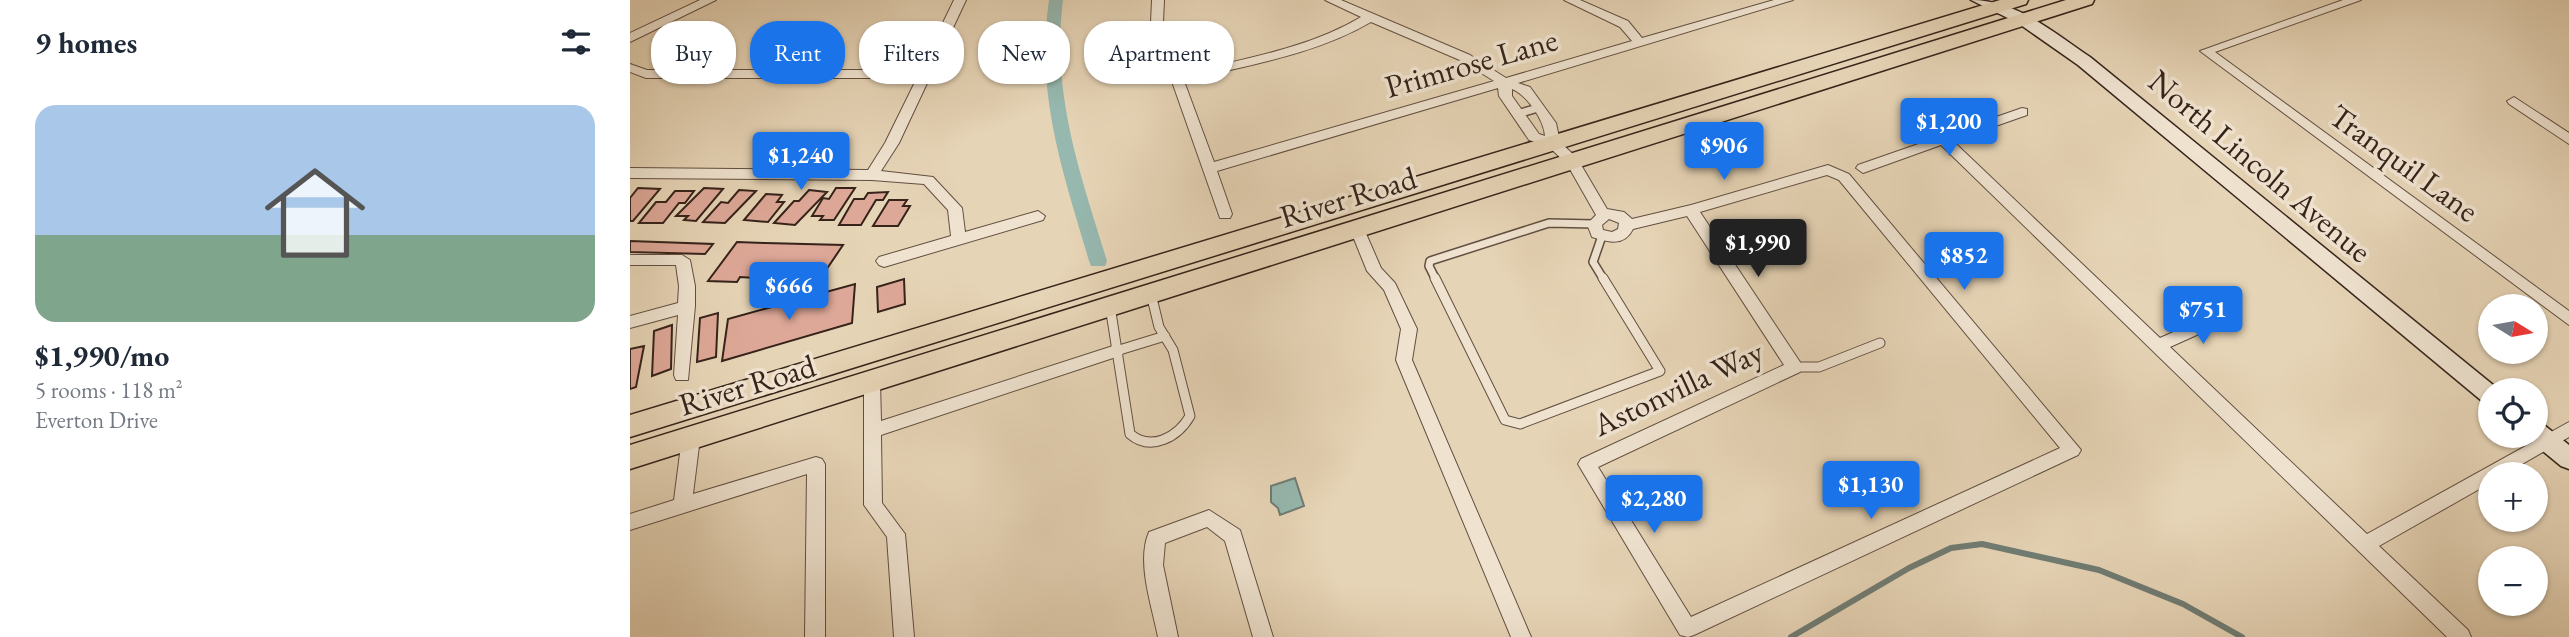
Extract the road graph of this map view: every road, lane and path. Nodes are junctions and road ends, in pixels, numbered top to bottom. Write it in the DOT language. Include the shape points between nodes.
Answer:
graph roads {
  1 [pos="710,0"];
  2 [pos="960,0"];
  3 [pos="1158,0"];
  4 [pos="1331,0"];
  5 [pos="1570,0"];
  6 [pos="1783,0"];
  7 [pos="2020,0"];
  8 [pos="2085,0"];
  9 [pos="2348,1"];
  10 [pos="1988,3"];
  11 [pos="1370,17"];
  12 [pos="2024,20"];
  13 [pos="950,21"];
  14 [pos="1157,21"];
  15 [pos="630,38"];
  16 [pos="1640,43"];
  17 [pos="1234,64"];
  18 [pos="630,68"];
  19 [pos="859,74"];
  20 [pos="1504,82"];
  21 [pos="920,84"];
  22 [pos="1180,84"];
  23 [pos="2514,101"];
  24 [pos="1538,108"];
  25 [pos="2022,112"];
  26 [pos="1517,114"];
  27 [pos="2569,139"];
  28 [pos="1945,141"];
  29 [pos="1553,143"];
  30 [pos="1572,161"];
  31 [pos="1210,168"];
  32 [pos="1863,168"];
  33 [pos="630,173"];
  34 [pos="872,175"];
  35 [pos="1691,210"];
  36 [pos="1225,215"];
  37 [pos="1038,216"];
  38 [pos="1600,225"];
  39 [pos="1628,225"];
  40 [pos="1357,229"];
  41 [pos="959,239"];
  42 [pos="630,260"];
  43 [pos="884,261"];
  44 [pos="1151,293"];
  45 [pos="687,306"];
  46 [pos="1110,306"];
  47 [pos="2233,312"];
  48 [pos="2569,319"];
  49 [pos="630,322"];
  50 [pos="1165,336"];
  51 [pos="1880,343"];
  52 [pos="2158,346"];
  53 [pos="1116,351"];
  54 [pos="1794,367"];
  55 [pos="682,375"];
  56 [pos="872,381"];
  57 [pos="2478,385"];
  58 [pos="630,426"];
  59 [pos="2569,429"];
  60 [pos="872,431"];
  61 [pos="2548,434"];
  62 [pos="691,438"];
  63 [pos="2548,441"];
  64 [pos="2522,448"];
  65 [pos="630,457"];
  66 [pos="2569,458"];
  67 [pos="683,504"];
  68 [pos="630,522"];
  69 [pos="2366,544"];
  70 [pos="815,637"];
  71 [pos="904,637"];
  72 [pos="1168,637"];
  73 [pos="1263,637"];
  74 [pos="1521,637"];
  75 [pos="2461,637"];
  1 -- 15 [label="street"];
  2 -- 13 [label="street"];
  3 -- 14 [label="street"];
  4 -- 11 [label="street"];
  5 -- 16 [label="street" via="1623,24"];
  6 -- 16 [label="street, Primrose Lane"];
  7 -- 10 [label="main road, River Road"];
  8 -- 12 [label="main road, River Road"];
  9 -- 48 [label="street, Tranquil Lane" via="2207,51"];
  10 -- 12 [label="main road, North Lincoln Avenue"];
  10 -- 29 [label="main road, River Road"];
  11 -- 17 [label="street" via="1327,39"];
  11 -- 20 [label="street" via="1466,58"];
  12 -- 30 [label="main road, River Road"];
  12 -- 57 [label="main road, North Lincoln Avenue" via="2084,61"];
  16 -- 20 [label="street, Primrose Lane"];
  18 -- 19 [label="street" via="646,74"];
  20 -- 24 [label="street" via="1525,90"];
  20 -- 26 [label="street"];
  20 -- 31 [label="street, Primrose Lane"];
  21 -- 34 [label="street"];
  22 -- 31 [label="street"];
  23 -- 27 [label="street"];
  24 -- 26 [label="lane"];
  24 -- 29 [label="street" via="1551,126"];
  25 -- 28 [label="street"];
  26 -- 29 [label="street" via="1534,137"];
  28 -- 32 [label="street"];
  28 -- 52 [label="street"];
  29 -- 30 [label="street"];
  29 -- 58 [label="main road, River Road"];
  30 -- 38 [label="street"];
  30 -- 40 [label="main road, River Road"];
  31 -- 36 [label="street"];
  33 -- 34 [label="street"];
  34 -- 41 [label="street" via="928,180 955,208"];
  35 -- 39 [label="street"];
  35 -- 54 [label="street"];
  35 -- 54 [label="street, Astonvilla Way" via="1828,170 1844,177 2072,450 1687,628 1587,464"];
  37 -- 41 [label="street"];
  38 -- 38 [label="lane" via="1549,223 1430,261 1505,420 1520,424 1660,371 1593,262"];
  38 -- 39 [label="street" via="1619,215"];
  38 -- 39 [label="street" via="1619,236"];
  40 -- 44 [label="main road, River Road"];
  40 -- 74 [label="street" via="1409,329 1404,360"];
  41 -- 43 [label="street"];
  42 -- 45 [label="street" via="682,260"];
  44 -- 46 [label="main road, River Road"];
  44 -- 50 [label="lane"];
  45 -- 49 [label="street"];
  45 -- 55 [label="street"];
  46 -- 53 [label="lane"];
  46 -- 56 [label="main road, River Road"];
  47 -- 52 [label="street"];
  50 -- 53 [label="lane"];
  50 -- 53 [label="lane" via="1190,416 1180,431 1159,441 1140,442 1130,435"];
  51 -- 54 [label="lane" via="1819,368"];
  52 -- 69 [label="street"];
  53 -- 60 [label="street"];
  56 -- 60 [label="street"];
  56 -- 62 [label="main road, River Road"];
  59 -- 61 [label="street"];
  60 -- 71 [label="street" via="873,505 896,534"];
  62 -- 65 [label="main road, River Road"];
  62 -- 67 [label="street"];
  63 -- 66 [label="main road"];
  64 -- 69 [label="street"];
  67 -- 68 [label="street"];
  67 -- 70 [label="street" via="816,464"];
  69 -- 75 [label="street"];
  72 -- 73 [label="street" via="1154,565 1156,538 1209,518 1233,536"];
}
